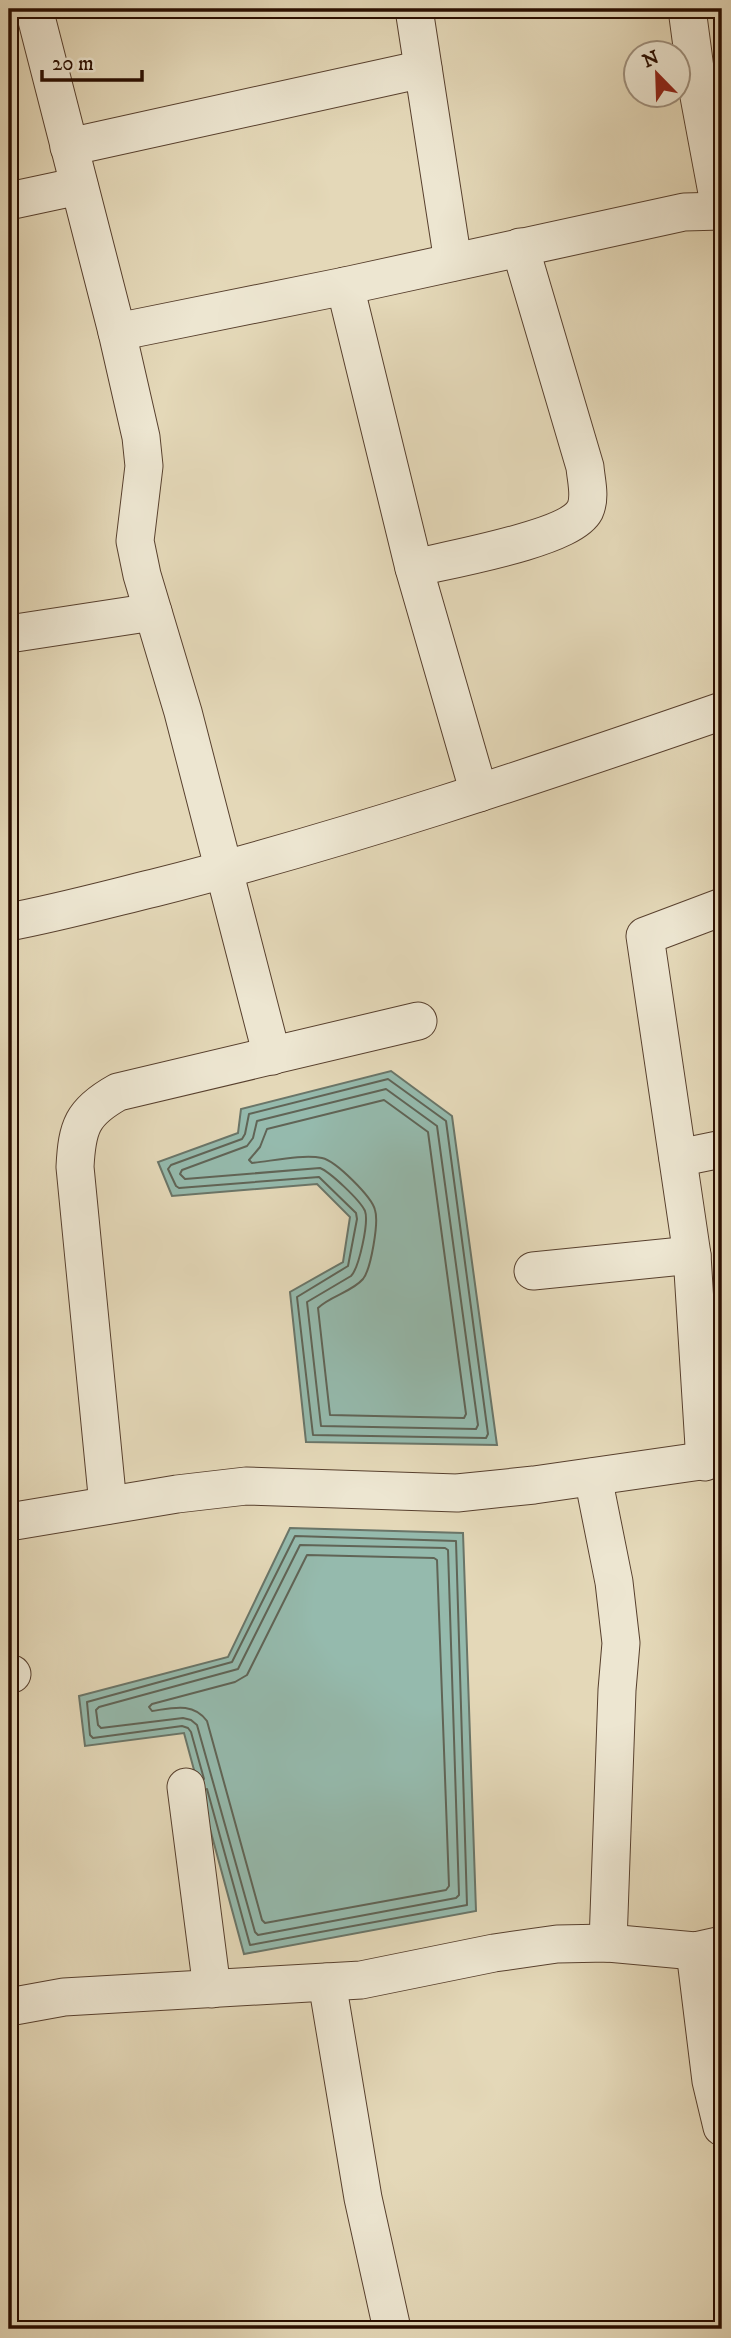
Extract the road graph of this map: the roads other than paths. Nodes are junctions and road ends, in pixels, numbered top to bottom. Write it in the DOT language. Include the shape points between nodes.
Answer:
graph roads {
  1 [pos="34,9"];
  2 [pos="414,9"];
  3 [pos="687,9"];
  4 [pos="423,69"];
  5 [pos="69,147"];
  6 [pos="79,186"];
  7 [pos="9,201"];
  8 [pos="721,202"];
  9 [pos="520,247"];
  10 [pos="453,262"];
  11 [pos="345,286"];
  12 [pos="117,331"];
  13 [pos="414,568"];
  14 [pos="153,612"];
  15 [pos="9,634"];
  16 [pos="722,710"];
  17 [pos="479,793"];
  18 [pos="222,870"];
  19 [pos="722,907"];
  20 [pos="9,922"];
  21 [pos="418,1021"];
  22 [pos="272,1056"];
  23 [pos="722,1149"];
  24 [pos="678,1158"];
  25 [pos="692,1255"];
  26 [pos="533,1271"];
  27 [pos="713,1460"];
  28 [pos="593,1477"];
  29 [pos="108,1505"];
  30 [pos="9,1522"];
  31 [pos="186,1787"];
  32 [pos="608,1943"];
  33 [pos="708,1948"];
  34 [pos="327,1982"];
  35 [pos="212,1989"];
  36 [pos="9,2007"];
  37 [pos="722,2127"];
  38 [pos="392,2329"];
  1 -- 5 [label="street"];
  2 -- 4 [label="street"];
  3 -- 8 [label="street"];
  4 -- 5 [label="street"];
  4 -- 10 [label="street"];
  5 -- 6 [label="street"];
  6 -- 7 [label="street"];
  6 -- 12 [label="street"];
  8 -- 9 [label="street"];
  9 -- 10 [label="street"];
  9 -- 13 [label="street" via="584,467 585,510 556,531"];
  10 -- 11 [label="street"];
  11 -- 12 [label="street"];
  11 -- 13 [label="street"];
  12 -- 14 [label="street" via="141,437 144,466 135,541"];
  13 -- 17 [label="street"];
  14 -- 15 [label="street"];
  14 -- 18 [label="street"];
  16 -- 17 [label="street"];
  17 -- 18 [label="street"];
  18 -- 20 [label="street"];
  18 -- 22 [label="street"];
  19 -- 24 [label="street" via="645,936"];
  21 -- 22 [label="street"];
  22 -- 29 [label="street" via="118,1092 85,1118 77,1137 80,1228"];
  23 -- 24 [label="street"];
  24 -- 25 [label="street"];
  25 -- 26 [label="street"];
  25 -- 27 [label="street"];
  27 -- 28 [label="street"];
  28 -- 29 [label="street" via="457,1493 246,1486"];
  28 -- 32 [label="street" via="621,1643"];
  29 -- 30 [label="street"];
  31 -- 35 [label="street"];
  32 -- 33 [label="street"];
  32 -- 34 [label="street" via="557,1944 361,1980"];
  33 -- 37 [label="street" via="712,2081"];
  34 -- 35 [label="street"];
  34 -- 38 [label="street" via="363,2197"];
  35 -- 36 [label="street" via="65,1997"];
}
